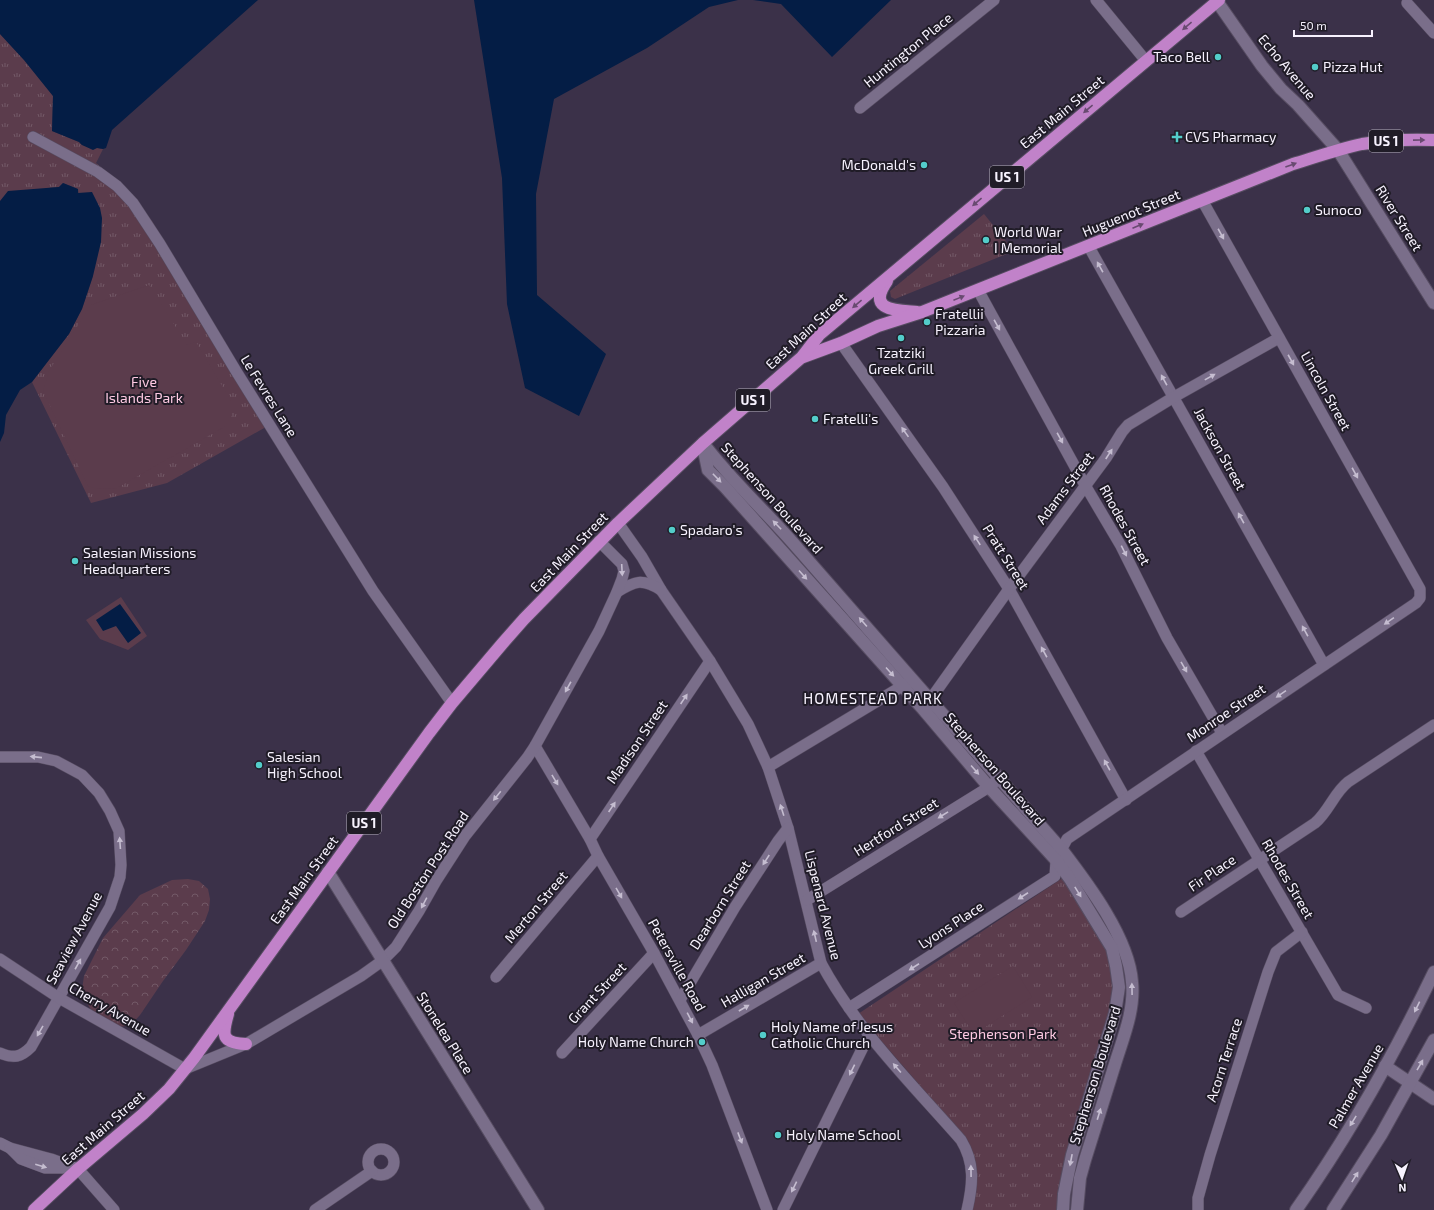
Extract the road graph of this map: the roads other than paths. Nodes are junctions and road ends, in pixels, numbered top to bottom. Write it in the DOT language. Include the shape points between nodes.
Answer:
graph roads {
  1 [pos="994,0"];
  2 [pos="1096,0"];
  3 [pos="1218,0"];
  4 [pos="1407,3"];
  5 [pos="1434,33"];
  6 [pos="1146,61"];
  7 [pos="860,108"];
  8 [pos="33,137"];
  9 [pos="1434,140"];
  10 [pos="1338,150"];
  11 [pos="1202,200"];
  12 [pos="1089,247"];
  13 [pos="893,274"];
  14 [pos="978,290"];
  15 [pos="1434,303"];
  16 [pos="922,312"];
  17 [pos="1279,338"];
  18 [pos="841,343"];
  19 [pos="802,357"];
  20 [pos="1174,397"];
  21 [pos="703,443"];
  22 [pos="1085,485"];
  23 [pos="618,523"];
  24 [pos="599,541"];
  25 [pos="1009,589"];
  26 [pos="661,590"];
  27 [pos="617,592"];
  28 [pos="1420,598"];
  29 [pos="710,661"];
  30 [pos="1324,666"];
  31 [pos="913,680"];
  32 [pos="902,686"];
  33 [pos="452,703"];
  34 [pos="927,705"];
  35 [pos="1434,725"];
  36 [pos="1222,733"];
  37 [pos="535,746"];
  38 [pos="1196,751"];
  39 [pos="0,756"];
  40 [pos="768,767"];
  41 [pos="999,778"];
  42 [pos="990,787"];
  43 [pos="1126,800"];
  44 [pos="788,828"];
  45 [pos="590,839"];
  46 [pos="1059,855"];
  47 [pos="598,856"];
  48 [pos="1260,859"];
  49 [pos="328,872"];
  50 [pos="807,900"];
  51 [pos="1181,912"];
  52 [pos="1302,932"];
  53 [pos="654,953"];
  54 [pos="0,959"];
  55 [pos="382,961"];
  56 [pos="821,963"];
  57 [pos="1434,972"];
  58 [pos="496,977"];
  59 [pos="60,998"];
  60 [pos="680,1000"];
  61 [pos="849,1008"];
  62 [pos="1366,1008"];
  63 [pos="230,1009"];
  64 [pos="698,1035"];
  65 [pos="869,1035"];
  66 [pos="1434,1040"];
  67 [pos="246,1044"];
  68 [pos="0,1053"];
  69 [pos="562,1053"];
  70 [pos="1385,1066"];
  71 [pos="185,1069"];
  72 [pos="1410,1083"];
  73 [pos="1434,1099"];
  74 [pos="0,1143"];
  75 [pos="78,1169"];
  76 [pos="372,1171"];
  77 [pos="966,1208"];
  78 [pos="34,1210"];
  79 [pos="114,1210"];
  80 [pos="315,1210"];
  81 [pos="538,1210"];
  82 [pos="767,1210"];
  83 [pos="783,1210"];
  84 [pos="1063,1210"];
  85 [pos="1077,1210"];
  86 [pos="1198,1210"];
  87 [pos="1296,1210"];
  88 [pos="1333,1210"];
  1 -- 7 [label="street, Huntington Place"];
  2 -- 6 [label="street"];
  3 -- 6 [label="main road, East Main Street / US 1, one-way"];
  3 -- 10 [label="street, Echo Avenue" via="1262,66"];
  4 -- 5 [label="street"];
  6 -- 13 [label="main road, East Main Street / US 1, one-way"];
  8 -- 33 [label="street, Le Fevres Lane" via="98,172 117,186 133,203 374,591"];
  10 -- 9 [label="main road, Huguenot Street / US 1, one-way" via="1385,141"];
  11 -- 10 [label="main road, Huguenot Street / US 1, one-way" via="1293,164"];
  10 -- 15 [label="street, River Street"];
  12 -- 11 [label="main road, Huguenot Street / US 1, one-way"];
  11 -- 17 [label="street, Lincoln Street, one-way"];
  12 -- 14 [label="main road, Huguenot Street / US 1"];
  20 -- 12 [label="street, Jackson Street, one-way"];
  13 -- 16 [label="main road" via="881,290 880,296 884,306 889,309"];
  13 -- 19 [label="main road, East Main Street / US 1, one-way" via="819,336"];
  16 -- 14 [label="main road, Huguenot Street / US 1, one-way"];
  14 -- 22 [label="street, Rhodes Street, one-way"];
  16 -- 18 [label="main road, Huguenot Street / US 1" via="878,326"];
  20 -- 17 [label="street, Adams Street, one-way"];
  17 -- 28 [label="street, Lincoln Street, one-way" via="1420,589"];
  18 -- 19 [label="main road, Huguenot Street / US 1"];
  25 -- 18 [label="street, Pratt Street, one-way" via="943,487"];
  19 -- 21 [label="main road, East Main Street / US 1"];
  22 -- 20 [label="street, Adams Street, one-way" via="1128,425"];
  30 -- 20 [label="street, Jackson Street, one-way"];
  21 -- 23 [label="main road, East Main Street / US 1"];
  31 -- 21 [label="street, Stephenson Boulevard, one-way"];
  21 -- 32 [label="street, Stephenson Boulevard, one-way" via="708,470"];
  22 -- 25 [label="street, Adams Street"];
  22 -- 36 [label="street, Rhodes Street, one-way" via="1121,546 1167,638"];
  23 -- 24 [label="main road, East Main Street / US 1"];
  23 -- 26 [label="street, Lispenard Avenue"];
  24 -- 27 [label="street, Old Boston Post Road, one-way" via="622,564 624,571"];
  24 -- 33 [label="main road, East Main Street / US 1" via="524,619"];
  25 -- 34 [label="street, Adams Street"];
  43 -- 25 [label="street, Pratt Street, one-way"];
  26 -- 27 [label="street" via="652,584 638,582"];
  26 -- 29 [label="street, Lispenard Avenue"];
  27 -- 37 [label="street, Old Boston Post Road, one-way"];
  28 -- 30 [label="street, Monroe Street, one-way"];
  29 -- 40 [label="street, Lispenard Avenue" via="748,724"];
  45 -- 29 [label="street, Madison Street, one-way"];
  30 -- 36 [label="street, Monroe Street, one-way"];
  31 -- 32 [label="street"];
  31 -- 34 [label="street, Stephenson Boulevard"];
  32 -- 34 [label="street, Stephenson Boulevard"];
  32 -- 40 [label="street"];
  33 -- 49 [label="main road, East Main Street / US 1"];
  34 -- 41 [label="street, Stephenson Boulevard"];
  34 -- 42 [label="street, Stephenson Boulevard, one-way"];
  35 -- 48 [label="street, Fir Place" via="1348,782 1339,789 1322,817"];
  36 -- 38 [label="street, Monroe Street"];
  37 -- 45 [label="street, Petersville Road, one-way"];
  37 -- 55 [label="street, Old Boston Post Road, one-way" via="465,836 420,911 396,947"];
  38 -- 43 [label="street, Monroe Street"];
  38 -- 48 [label="street, Rhodes Street"];
  59 -- 39 [label="street, Seaview Avenue, one-way" via="110,907 120,877 119,831 99,793 82,775 56,761 38,757"];
  44 -- 40 [label="street, Lispenard Avenue, one-way"];
  41 -- 42 [label="street, Hertford Street"];
  41 -- 46 [label="street, Stephenson Boulevard"];
  42 -- 46 [label="street, Stephenson Boulevard"];
  42 -- 50 [label="street, Hertford Street, one-way"];
  43 -- 46 [label="street, Monroe Street" via="1067,839"];
  44 -- 50 [label="street, Lispenard Avenue"];
  44 -- 60 [label="street, Dearborn Street, one-way" via="735,907"];
  45 -- 47 [label="street, Petersville Road"];
  46 -- 61 [label="street, Lyons Place, one-way" via="1055,876"];
  46 -- 84 [label="street, Stephenson Boulevard, one-way" via="1070,879 1112,948 1119,987 1115,1013 1072,1155"];
  85 -- 46 [label="street, Stephenson Boulevard, one-way" via="1080,1178 1133,999 1128,960 1119,936 1078,870"];
  47 -- 53 [label="street, Petersville Road, one-way"];
  47 -- 58 [label="street, Merton Street"];
  48 -- 51 [label="street, Fir Place"];
  48 -- 52 [label="street, Rhodes Street"];
  49 -- 55 [label="street, Stonelea Place"];
  49 -- 63 [label="main road, East Main Street / US 1"];
  56 -- 50 [label="street, Lispenard Avenue, one-way"];
  52 -- 62 [label="street, Rhodes Street" via="1338,995"];
  52 -- 86 [label="street, Acorn Terrace" via="1276,952 1268,972 1210,1155 1198,1198"];
  53 -- 60 [label="street, Petersville Road"];
  53 -- 69 [label="street, Grant Street"];
  54 -- 59 [label="street, Cherry Avenue"];
  55 -- 67 [label="street, Old Boston Post Road" via="362,976"];
  55 -- 81 [label="street, Stonelea Place"];
  56 -- 61 [label="street, Lispenard Avenue"];
  64 -- 56 [label="street, Halligan Street, one-way"];
  57 -- 70 [label="street, Palmer Avenue, one-way"];
  59 -- 68 [label="street, Seaview Avenue, one-way" via="31,1047 24,1054 12,1057"];
  59 -- 71 [label="street, Cherry Avenue"];
  60 -- 64 [label="street, Petersville Road, one-way"];
  61 -- 65 [label="street, Lispenard Avenue"];
  63 -- 67 [label="main road" via="225,1025 227,1041"];
  63 -- 71 [label="main road, East Main Street / US 1"];
  64 -- 82 [label="street, Petersville Road, one-way" via="712,1065"];
  77 -- 65 [label="street, Lispenard Avenue, one-way" via="972,1172 965,1146"];
  65 -- 83 [label="street, one-way"];
  72 -- 66 [label="street, one-way"];
  67 -- 71 [label="street, Old Boston Post Road"];
  70 -- 72 [label="street"];
  70 -- 87 [label="street, Palmer Avenue, one-way"];
  71 -- 75 [label="main road, East Main Street / US 1" via="170,1089"];
  72 -- 73 [label="street"];
  88 -- 72 [label="street, one-way" via="1381,1135"];
  74 -- 75 [label="street"];
  75 -- 78 [label="main road, East Main Street / US 1"];
  75 -- 79 [label="street"];
  76 -- 80 [label="street"];
}
